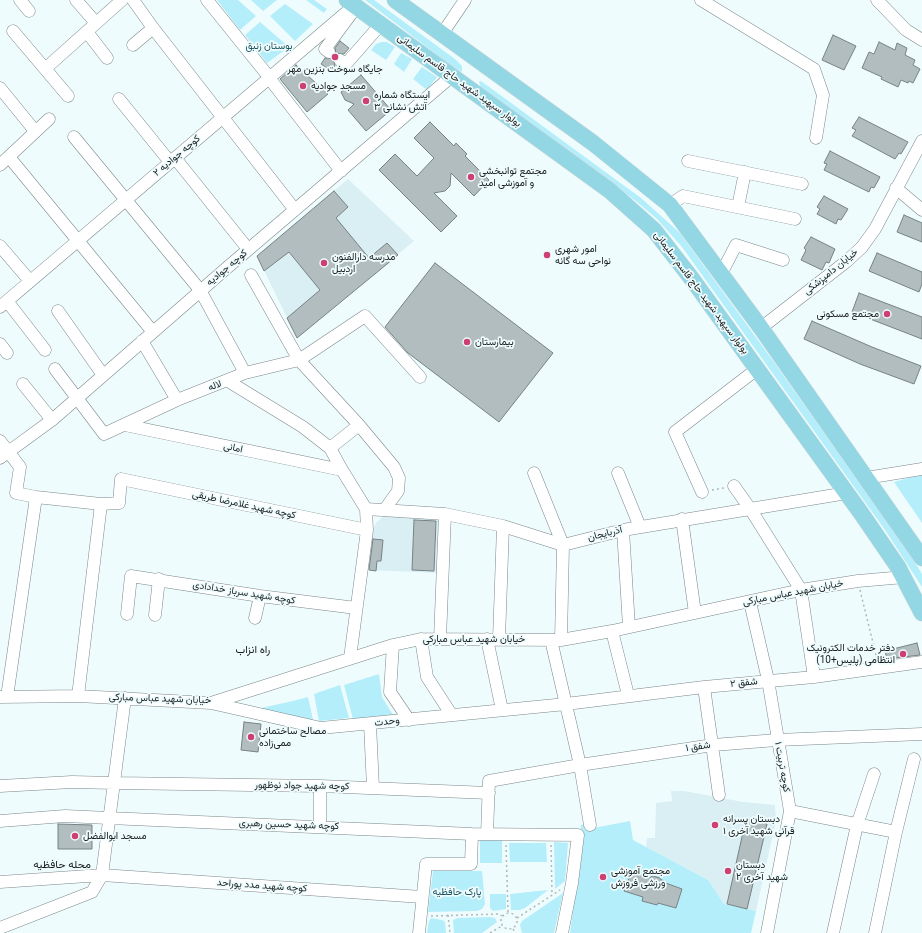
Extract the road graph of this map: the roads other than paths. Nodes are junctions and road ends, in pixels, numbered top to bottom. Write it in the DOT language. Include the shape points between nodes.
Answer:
graph roads {
  1 [pos="20,0"];
  2 [pos="76,0"];
  3 [pos="122,0"];
  4 [pos="133,0"];
  5 [pos="207,0"];
  6 [pos="395,0"];
  7 [pos="465,0"];
  8 [pos="701,0"];
  9 [pos="877,0"];
  10 [pos="353,4"];
  11 [pos="28,10"];
  12 [pos="96,23"];
  13 [pos="380,24"];
  14 [pos="153,28"];
  15 [pos="13,31"];
  16 [pos="87,32"];
  17 [pos="442,34"];
  18 [pos="922,40"];
  19 [pos="133,45"];
  20 [pos="329,52"];
  21 [pos="107,58"];
  22 [pos="340,60"];
  23 [pos="46,68"];
  24 [pos="267,75"];
  25 [pos="452,76"];
  26 [pos="0,88"];
  27 [pos="68,96"];
  28 [pos="119,99"];
  29 [pos="223,117"];
  30 [pos="49,119"];
  31 [pos="35,131"];
  32 [pos="74,137"];
  33 [pos="816,138"];
  34 [pos="922,142"];
  35 [pos="172,160"];
  36 [pos="688,161"];
  37 [pos="3,162"];
  38 [pos="341,171"];
  39 [pos="745,172"];
  40 [pos="802,184"];
  41 [pos="896,188"];
  42 [pos="125,201"];
  43 [pos="670,205"];
  44 [pos="738,207"];
  45 [pos="295,210"];
  46 [pos="922,210"];
  47 [pos="795,219"];
  48 [pos="78,240"];
  49 [pos="0,246"];
  50 [pos="248,249"];
  51 [pos="783,260"];
  52 [pos="721,274"];
  53 [pos="252,275"];
  54 [pos="30,281"];
  55 [pos="200,290"];
  56 [pos="3,304"];
  57 [pos="58,311"];
  58 [pos="761,328"];
  59 [pos="153,332"];
  60 [pos="142,341"];
  61 [pos="45,350"];
  62 [pos="299,360"];
  63 [pos="55,369"];
  64 [pos="756,369"];
  65 [pos="245,373"];
  66 [pos="103,375"];
  67 [pos="420,377"];
  68 [pos="228,381"];
  69 [pos="23,384"];
  70 [pos="78,397"];
  71 [pos="177,400"];
  72 [pos="52,420"];
  73 [pos="125,425"];
  74 [pos="359,425"];
  75 [pos="0,441"];
  76 [pos="330,448"];
  77 [pos="4,455"];
  78 [pos="922,469"];
  79 [pos="342,470"];
  80 [pos="534,473"];
  81 [pos="618,473"];
  82 [pos="866,478"];
  83 [pos="734,486"];
  84 [pos="702,492"];
  85 [pos="846,493"];
  86 [pos="36,497"];
  87 [pos="101,504"];
  88 [pos="366,509"];
  89 [pos="385,509"];
  90 [pos="751,510"];
  91 [pos="445,514"];
  92 [pos="682,519"];
  93 [pos="503,526"];
  94 [pos="640,527"];
  95 [pos="367,530"];
  96 [pos="623,530"];
  97 [pos="563,545"];
  98 [pos="922,558"];
  99 [pos="904,577"];
  100 [pos="159,579"];
  101 [pos="801,590"];
  102 [pos="260,596"];
  103 [pos="750,602"];
  104 [pos="356,608"];
  105 [pos="695,613"];
  106 [pos="922,613"];
  107 [pos="127,614"];
  108 [pos="155,615"];
  109 [pos="255,618"];
  110 [pos="629,627"];
  111 [pos="612,631"];
  112 [pos="422,639"];
  113 [pos="440,639"];
  114 [pos="493,639"];
  115 [pos="556,640"];
  116 [pos="393,645"];
  117 [pos="350,658"];
  118 [pos="922,662"];
  119 [pos="814,677"];
  120 [pos="768,680"];
  121 [pos="704,687"];
  122 [pos="628,695"];
  123 [pos="78,696"];
  124 [pos="4,697"];
  125 [pos="125,698"];
  126 [pos="211,703"];
  127 [pos="566,704"];
  128 [pos="502,710"];
  129 [pos="451,714"];
  130 [pos="410,720"];
  131 [pos="370,724"];
  132 [pos="922,734"];
  133 [pos="777,740"];
  134 [pos="713,745"];
  135 [pos="914,759"];
  136 [pos="580,765"];
  137 [pos="874,774"];
  138 [pos="115,783"];
  139 [pos="0,786"];
  140 [pos="320,786"];
  141 [pos="373,788"];
  142 [pos="489,793"];
  143 [pos="719,795"];
  144 [pos="790,811"];
  145 [pos="108,818"];
  146 [pos="0,821"];
  147 [pos="857,824"];
  148 [pos="590,825"];
  149 [pos="320,826"];
  150 [pos="896,832"];
  151 [pos="472,834"];
  152 [pos="487,834"];
  153 [pos="102,875"];
  154 [pos="0,882"];
  155 [pos="422,897"];
  156 [pos="0,928"];
  157 [pos="419,933"];
  158 [pos="562,933"];
  159 [pos="767,933"];
  160 [pos="833,933"];
  161 [pos="875,933"];
  1 -- 11 [label="street"];
  2 -- 12 [label="street"];
  3 -- 12 [label="street"];
  4 -- 14 [label="street"];
  5 -- 24 [label="street"];
  6 -- 17 [label="main road"];
  7 -- 17 [label="street"];
  8 -- 33 [label="street" via="814,69 823,95"];
  9 -- 18 [label="street" via="906,30"];
  10 -- 13 [label="main road, بولوار سپهبد شهید حاج قاسم سلیمانی"];
  10 -- 20 [label="street" via="325,49"];
  10 -- 24 [label="street, کوچه جوادیه ۲"];
  12 -- 16 [label="street"];
  13 -- 22 [label="street" via="345,65"];
  13 -- 25 [label="main road, بولوار سپهبد شهید حاج قاسم سلیمانی"];
  14 -- 19 [label="street"];
  14 -- 29 [label="street"];
  15 -- 23 [label="street"];
  16 -- 21 [label="street"];
  16 -- 23 [label="street"];
  17 -- 43 [label="main road" via="599,148"];
  23 -- 27 [label="street"];
  24 -- 29 [label="street, کوچه جوادیه ۲"];
  24 -- 38 [label="street"];
  25 -- 38 [label="street, کوچه جوادیه"];
  25 -- 64 [label="main road, بولوار سپهبد شهید حاج قاسم سلیمانی" via="610,190 654,230"];
  26 -- 31 [label="street"];
  28 -- 35 [label="street"];
  29 -- 35 [label="street, کوچه جوادیه ۲"];
  29 -- 45 [label="street"];
  30 -- 31 [label="street"];
  31 -- 37 [label="street"];
  32 -- 42 [label="street"];
  34 -- 41 [label="street, خیابان دامپزشکی"];
  35 -- 42 [label="street, کوچه جوادیه ۲"];
  35 -- 50 [label="street"];
  36 -- 39 [label="street"];
  37 -- 48 [label="street"];
  38 -- 45 [label="street, کوچه جوادیه"];
  39 -- 40 [label="street"];
  39 -- 44 [label="street"];
  41 -- 46 [label="street"];
  41 -- 58 [label="street, خیابان دامپزشکی" via="875,230 862,247"];
  42 -- 48 [label="street, کوچه جوادیه ۲"];
  42 -- 55 [label="street"];
  43 -- 44 [label="street" via="683,196"];
  43 -- 52 [label="main road"];
  44 -- 47 [label="street"];
  45 -- 50 [label="street, کوچه جوادیه"];
  48 -- 54 [label="street, کوچه جوادیه ۲"];
  48 -- 59 [label="street"];
  49 -- 54 [label="street"];
  50 -- 55 [label="street, کوچه جوادیه"];
  51 -- 52 [label="street" via="736,245"];
  52 -- 58 [label="main road"];
  53 -- 62 [label="street"];
  54 -- 56 [label="street, کوچه جوادیه ۲"];
  55 -- 59 [label="street, کوچه جوادیه"];
  55 -- 65 [label="street"];
  56 -- 61 [label="street"];
  57 -- 66 [label="street"];
  58 -- 82 [label="main road"];
  59 -- 60 [label="street, کوچه جوادیه"];
  60 -- 66 [label="street, کوچه جوادیه"];
  60 -- 71 [label="street"];
  62 -- 65 [label="street, لاله"];
  62 -- 67 [label="street, لاله" via="367,317"];
  62 -- 74 [label="street"];
  63 -- 70 [label="street"];
  64 -- 84 [label="street" via="675,432"];
  64 -- 85 [label="main road, بولوار سپهبد شهید حاج قاسم سلیمانی"];
  65 -- 68 [label="street, لاله"];
  66 -- 70 [label="street, کوچه جوادیه"];
  68 -- 71 [label="street, لاله"];
  68 -- 76 [label="street" via="303,427"];
  69 -- 72 [label="street"];
  70 -- 72 [label="street, کوچه جوادیه"];
  70 -- 73 [label="street, لاله" via="104,434"];
  71 -- 73 [label="street, لاله"];
  72 -- 77 [label="street, کوچه جوادیه"];
  73 -- 79 [label="street, امانی"];
  74 -- 76 [label="street"];
  74 -- 89 [label="street" via="394,467 399,478 398,491"];
  75 -- 77 [label="street"];
  76 -- 79 [label="street"];
  77 -- 86 [label="street" via="20,467 16,493"];
  78 -- 82 [label="street"];
  79 -- 88 [label="street"];
  80 -- 97 [label="street"];
  81 -- 94 [label="street"];
  82 -- 98 [label="main road"];
  83 -- 90 [label="street"];
  85 -- 90 [label="street, آذربایجان"];
  85 -- 99 [label="main road, بولوار سپهبد شهید حاج قاسم سلیمانی"];
  86 -- 87 [label="street"];
  86 -- 124 [label="street"];
  87 -- 95 [label="street, کوچه شهید غلامرضا طریقی" via="119,503 121,480"];
  87 -- 123 [label="street"];
  88 -- 89 [label="street"];
  88 -- 95 [label="street"];
  89 -- 91 [label="street"];
  90 -- 92 [label="street, آذربایجان"];
  90 -- 101 [label="street"];
  91 -- 93 [label="street"];
  91 -- 113 [label="street"];
  92 -- 94 [label="street, آذربایجان"];
  92 -- 105 [label="street"];
  93 -- 97 [label="street"];
  93 -- 114 [label="street"];
  94 -- 96 [label="street, آذربایجان"];
  95 -- 104 [label="street"];
  96 -- 97 [label="street, آذربایجان"];
  96 -- 110 [label="street"];
  97 -- 115 [label="street"];
  99 -- 101 [label="street, خیابان شهید عباس مبارکی"];
  99 -- 106 [label="main road, بولوار سپهبد شهید حاج قاسم سلیمانی"];
  100 -- 102 [label="street, کوچه شهید سرباز خدادادی"];
  100 -- 107 [label="street, کوچه شهید سرباز خدادادی" via="131,576"];
  100 -- 108 [label="street"];
  101 -- 103 [label="street, خیابان شهید عباس مبارکی"];
  101 -- 119 [label="street"];
  102 -- 104 [label="street, کوچه شهید سرباز خدادادی"];
  102 -- 109 [label="street"];
  103 -- 105 [label="street, خیابان شهید عباس مبارکی"];
  103 -- 120 [label="street, کوچه تربیت ۱"];
  104 -- 117 [label="street"];
  105 -- 110 [label="street, خیابان شهید عباس مبارکی"];
  110 -- 111 [label="street, خیابان شهید عباس مبارکی"];
  111 -- 115 [label="street, خیابان شهید عباس مبارکی"];
  111 -- 122 [label="street"];
  112 -- 113 [label="street, خیابان شهید عباس مبارکی"];
  112 -- 116 [label="street, خیابان شهید عباس مبارکی"];
  112 -- 129 [label="street" via="427,677"];
  113 -- 114 [label="street, خیابان شهید عباس مبارکی"];
  114 -- 115 [label="street, خیابان شهید عباس مبارکی"];
  114 -- 128 [label="street"];
  115 -- 127 [label="street"];
  116 -- 117 [label="street, خیابان شهید عباس مبارکی"];
  116 -- 130 [label="street" via="390,692"];
  117 -- 126 [label="street, خیابان شهید عباس مبارکی"];
  118 -- 119 [label="street, شفق ۲"];
  119 -- 120 [label="street, شفق ۲"];
  120 -- 121 [label="street, شفق ۲"];
  120 -- 133 [label="street, کوچه تربیت ۱"];
  121 -- 122 [label="street, شفق ۲"];
  121 -- 134 [label="street"];
  122 -- 127 [label="street, شفق ۲"];
  123 -- 124 [label="street, خیابان شهید عباس مبارکی"];
  123 -- 125 [label="street, خیابان شهید عباس مبارکی"];
  125 -- 126 [label="street, خیابان شهید عباس مبارکی"];
  125 -- 138 [label="street"];
  126 -- 131 [label="street, وحدت" via="320,728"];
  127 -- 128 [label="street, وحدت"];
  127 -- 136 [label="street"];
  128 -- 129 [label="street, وحدت"];
  129 -- 130 [label="street, وحدت"];
  130 -- 131 [label="street, وحدت"];
  131 -- 141 [label="street"];
  132 -- 133 [label="street, شفق ۱"];
  133 -- 134 [label="street, شفق ۱"];
  133 -- 144 [label="street, کوچه تربیت ۱"];
  134 -- 136 [label="street, شفق ۱"];
  134 -- 143 [label="street"];
  135 -- 150 [label="street"];
  136 -- 142 [label="street, شفق ۱" via="489,781"];
  136 -- 148 [label="street"];
  137 -- 147 [label="street"];
  138 -- 139 [label="street, کوچه شهید جواد نوظهور" via="72,782"];
  138 -- 140 [label="street, کوچه شهید جواد نوظهور"];
  138 -- 145 [label="street"];
  140 -- 141 [label="street, کوچه شهید جواد نوظهور"];
  140 -- 149 [label="street"];
  141 -- 142 [label="street, کوچه شهید جواد نوظهور"];
  142 -- 152 [label="street"];
  144 -- 147 [label="street"];
  144 -- 159 [label="street, کوچه تربیت ۱"];
  145 -- 146 [label="street, کوچه شهید حسین رهبری" via="65,816"];
  145 -- 149 [label="street, کوچه شهید حسین رهبری"];
  145 -- 153 [label="street"];
  147 -- 150 [label="street"];
  147 -- 160 [label="street"];
  149 -- 151 [label="street, کوچه شهید حسین رهبری"];
  150 -- 161 [label="street"];
  151 -- 152 [label="street, کوچه شهید حسین رهبری"];
  151 -- 155 [label="street" via="471,864 426,864"];
  152 -- 158 [label="street, کوچه شهید حسین رهبری" via="578,835"];
  153 -- 154 [label="street, کوچه شهید مدد پوراحد"];
  153 -- 155 [label="street, کوچه شهید مدد پوراحد"];
  153 -- 156 [label="street" via="92,892"];
  155 -- 157 [label="street"];
}
